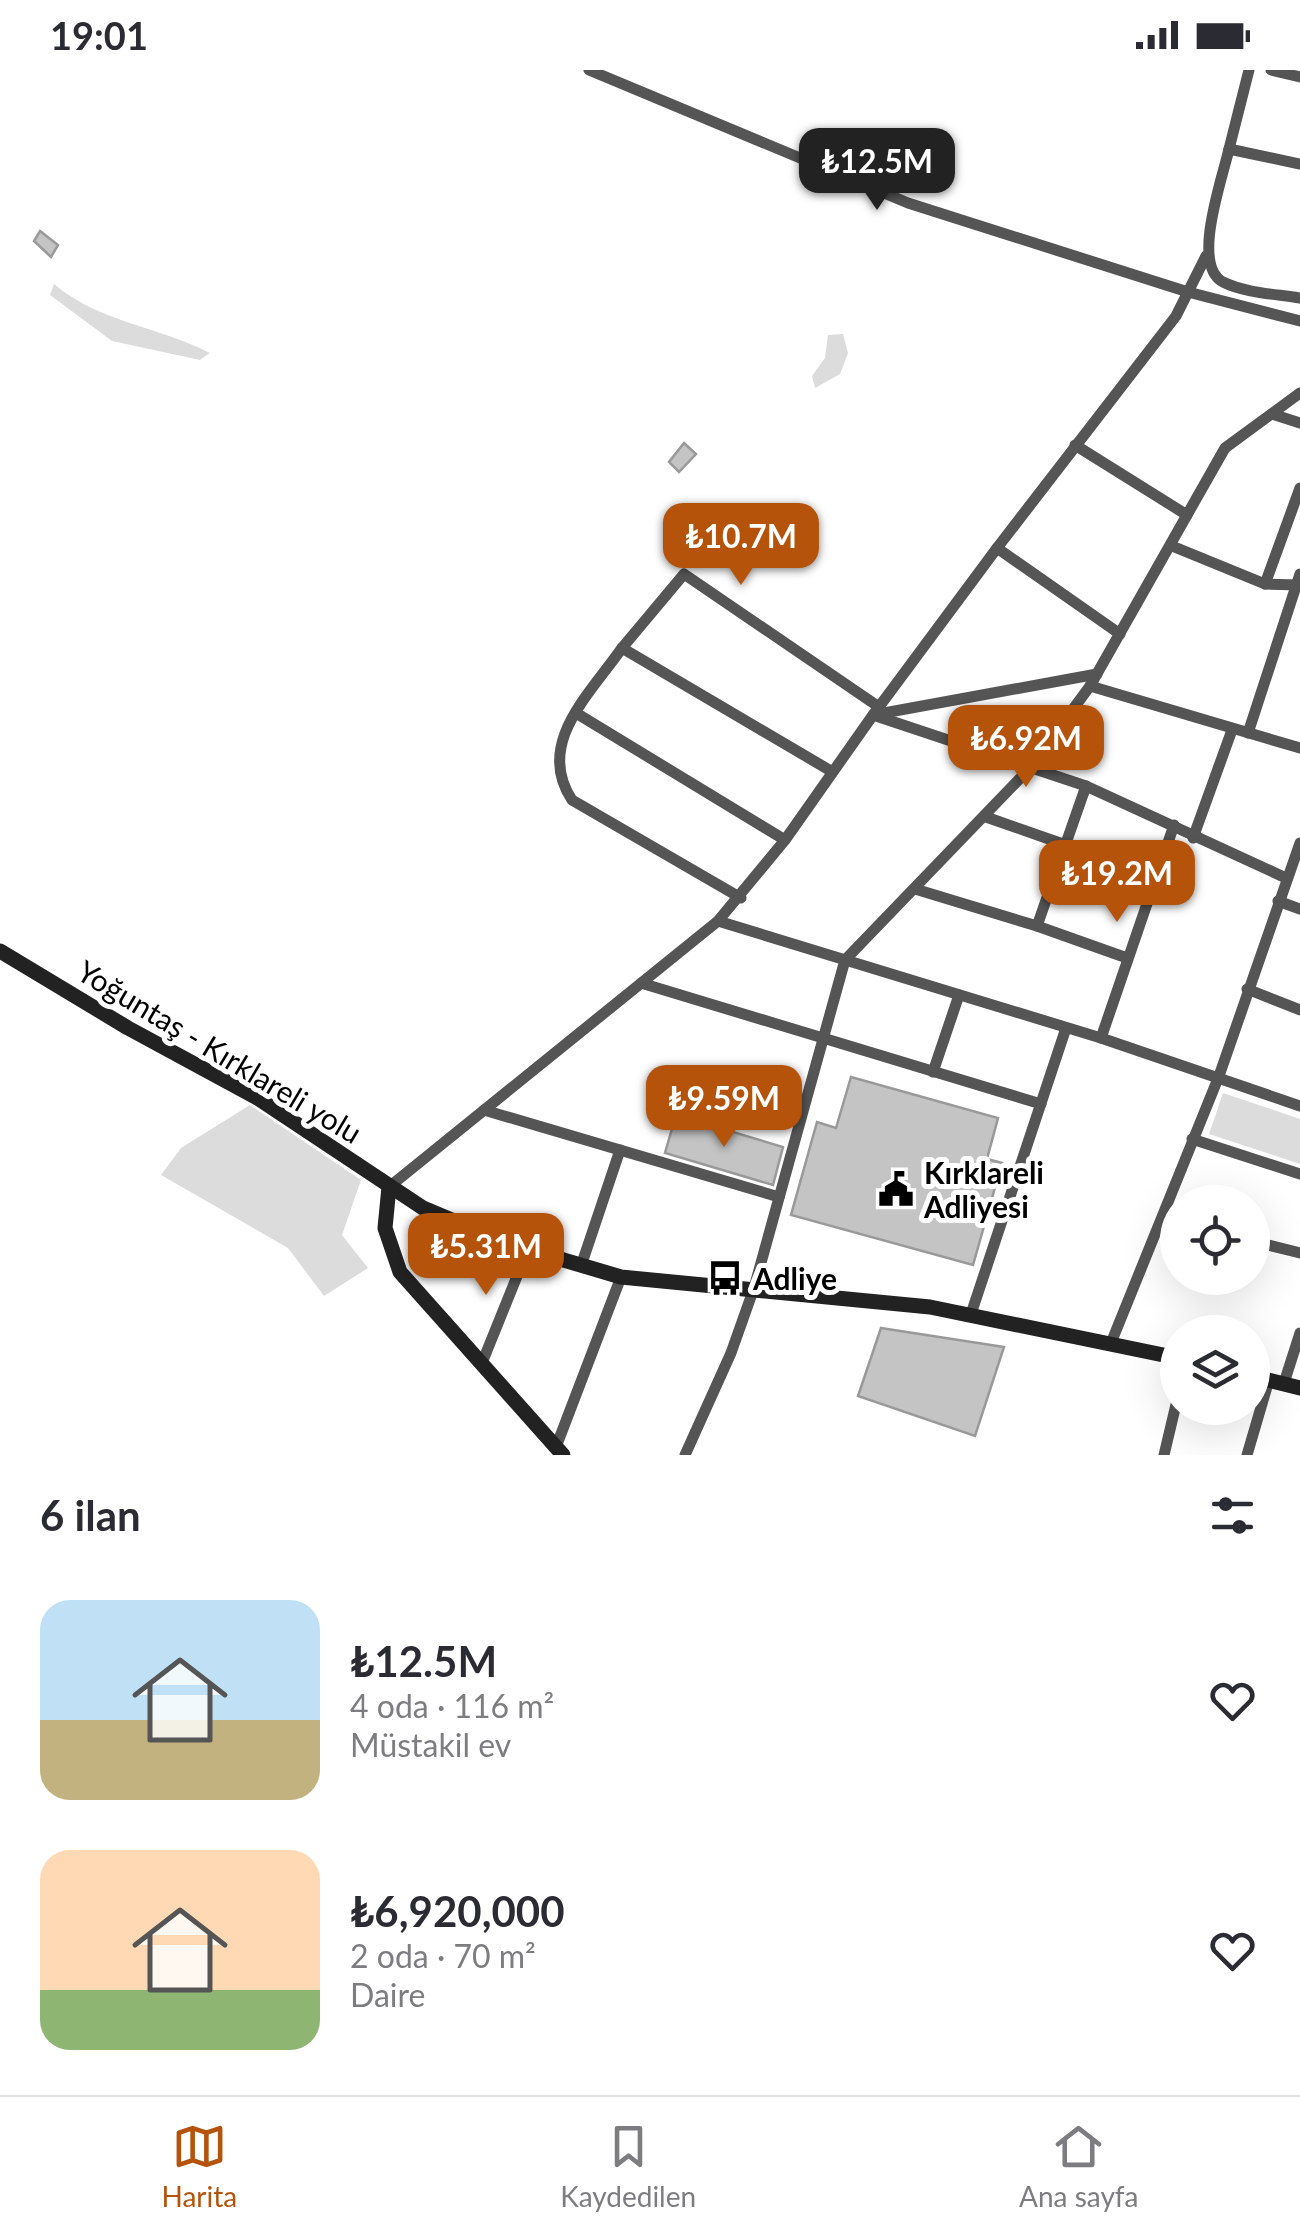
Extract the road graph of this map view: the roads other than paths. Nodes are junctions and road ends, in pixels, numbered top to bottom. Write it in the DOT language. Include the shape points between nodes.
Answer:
graph roads {
  1 [pos="589,70"];
  2 [pos="1249,70"];
  3 [pos="1272,70"];
  4 [pos="1300,77"];
  5 [pos="1228,150"];
  6 [pos="1300,164"];
  7 [pos="1206,256"];
  8 [pos="1188,292"];
  9 [pos="1300,298"];
  10 [pos="1300,321"];
  11 [pos="1300,393"];
  12 [pos="1272,414"];
  13 [pos="1300,423"];
  14 [pos="1075,446"];
  15 [pos="1300,488"];
  16 [pos="1187,515"];
  17 [pos="1172,546"];
  18 [pos="996,548"];
  19 [pos="1299,581"];
  20 [pos="1265,584"];
  21 [pos="1120,634"];
  22 [pos="622,648"];
  23 [pos="1093,680"];
  24 [pos="876,711"];
  25 [pos="576,713"];
  26 [pos="1232,730"];
  27 [pos="1248,733"];
  28 [pos="1300,748"];
  29 [pos="1029,769"];
  30 [pos="831,771"];
  31 [pos="1086,786"];
  32 [pos="986,817"];
  33 [pos="1174,825"];
  34 [pos="1193,838"];
  35 [pos="785,840"];
  36 [pos="1300,843"];
  37 [pos="1064,844"];
  38 [pos="1286,878"];
  39 [pos="915,889"];
  40 [pos="742,898"];
  41 [pos="1278,901"];
  42 [pos="1300,909"];
  43 [pos="718,920"];
  44 [pos="1037,926"];
  45 [pos="0,951"];
  46 [pos="1127,958"];
  47 [pos="845,960"];
  48 [pos="641,983"];
  49 [pos="1248,989"];
  50 [pos="958,995"];
  51 [pos="1300,1010"];
  52 [pos="1066,1028"];
  53 [pos="823,1038"];
  54 [pos="1101,1038"];
  55 [pos="934,1072"];
  56 [pos="1219,1076"];
  57 [pos="1040,1104"];
  58 [pos="1300,1106"];
  59 [pos="484,1110"];
  60 [pos="1192,1139"];
  61 [pos="620,1150"];
  62 [pos="1300,1174"];
  63 [pos="1176,1185"];
  64 [pos="389,1187"];
  65 [pos="779,1197"];
  66 [pos="1160,1228"];
  67 [pos="1270,1245"];
  68 [pos="528,1250"];
  69 [pos="1300,1252"];
  70 [pos="581,1266"];
  71 [pos="621,1277"];
  72 [pos="754,1288"];
  73 [pos="971,1314"];
  74 [pos="1300,1333"];
  75 [pos="1112,1343"];
  76 [pos="1160,1354"];
  77 [pos="482,1363"];
  78 [pos="1285,1383"];
  79 [pos="1171,1425"];
  80 [pos="560,1451"];
  81 [pos="686,1455"];
  82 [pos="1164,1455"];
  83 [pos="1247,1455"];
  1 -- 8 [label="street" via="908,203"];
  2 -- 5 [label="street"];
  3 -- 4 [label="street"];
  5 -- 6 [label="street"];
  5 -- 7 [label="street"];
  7 -- 8 [label="street"];
  7 -- 9 [label="street" via="1212,274 1226,284"];
  8 -- 10 [label="street"];
  8 -- 14 [label="street"];
  11 -- 12 [label="street"];
  12 -- 13 [label="street"];
  12 -- 16 [label="street" via="1225,448"];
  14 -- 16 [label="street"];
  14 -- 18 [label="street"];
  15 -- 20 [label="street"];
  16 -- 17 [label="street"];
  17 -- 20 [label="street"];
  17 -- 21 [label="street"];
  18 -- 21 [label="street"];
  18 -- 24 [label="street"];
  19 -- 20 [label="street"];
  19 -- 27 [label="street"];
  21 -- 23 [label="street"];
  22 -- 24 [label="street" via="684,574"];
  22 -- 25 [label="street"];
  22 -- 30 [label="street"];
  23 -- 24 [label="street"];
  23 -- 26 [label="street"];
  23 -- 29 [label="street"];
  24 -- 29 [label="street"];
  24 -- 30 [label="street"];
  25 -- 35 [label="street"];
  25 -- 40 [label="street" via="557,748 558,778 572,800"];
  26 -- 27 [label="street"];
  26 -- 34 [label="street"];
  27 -- 28 [label="street"];
  29 -- 31 [label="street"];
  29 -- 32 [label="street"];
  30 -- 35 [label="street"];
  31 -- 33 [label="street"];
  31 -- 37 [label="street"];
  32 -- 37 [label="street"];
  32 -- 39 [label="street"];
  33 -- 34 [label="street"];
  33 -- 46 [label="street"];
  34 -- 38 [label="street"];
  35 -- 40 [label="street"];
  36 -- 38 [label="street"];
  37 -- 44 [label="street"];
  38 -- 41 [label="street"];
  39 -- 44 [label="street"];
  39 -- 47 [label="street"];
  40 -- 43 [label="street"];
  41 -- 42 [label="street"];
  41 -- 49 [label="street"];
  43 -- 47 [label="street"];
  43 -- 48 [label="street"];
  44 -- 46 [label="street"];
  45 -- 64 [label="street, Yoğuntaş - Kırklareli yolu" via="259,1099"];
  46 -- 54 [label="street"];
  47 -- 50 [label="street"];
  47 -- 53 [label="street"];
  48 -- 53 [label="street"];
  48 -- 59 [label="street"];
  49 -- 51 [label="street"];
  49 -- 56 [label="street"];
  50 -- 52 [label="street"];
  50 -- 55 [label="street"];
  52 -- 54 [label="street"];
  52 -- 57 [label="street"];
  53 -- 55 [label="street"];
  53 -- 65 [label="street"];
  54 -- 56 [label="street"];
  55 -- 57 [label="street"];
  56 -- 58 [label="street"];
  56 -- 60 [label="street"];
  57 -- 73 [label="street"];
  59 -- 61 [label="street"];
  59 -- 64 [label="street"];
  60 -- 62 [label="street"];
  60 -- 63 [label="street"];
  61 -- 65 [label="street"];
  61 -- 70 [label="street"];
  64 -- 68 [label="street, Yoğuntaş - Kırklareli yolu"];
  64 -- 77 [label="street" via="385,1228 400,1272"];
  65 -- 72 [label="street"];
  66 -- 75 [label="street"];
  67 -- 69 [label="street"];
  68 -- 70 [label="street, Yoğuntaş - Kırklareli yolu"];
  68 -- 77 [label="street"];
  70 -- 71 [label="street, Yoğuntaş - Kırklareli yolu"];
  71 -- 72 [label="street, Yoğuntaş - Kırklareli yolu"];
  71 -- 80 [label="street"];
  72 -- 73 [label="street, Yoğuntaş - Kırklareli yolu"];
  72 -- 81 [label="street"];
  73 -- 75 [label="street, Yoğuntaş - Kırklareli yolu"];
  74 -- 78 [label="street"];
  75 -- 76 [label="street, Yoğuntaş - Kırklareli yolu"];
  77 -- 80 [label="street"];
  78 -- 83 [label="street"];
  79 -- 82 [label="street"];
}
